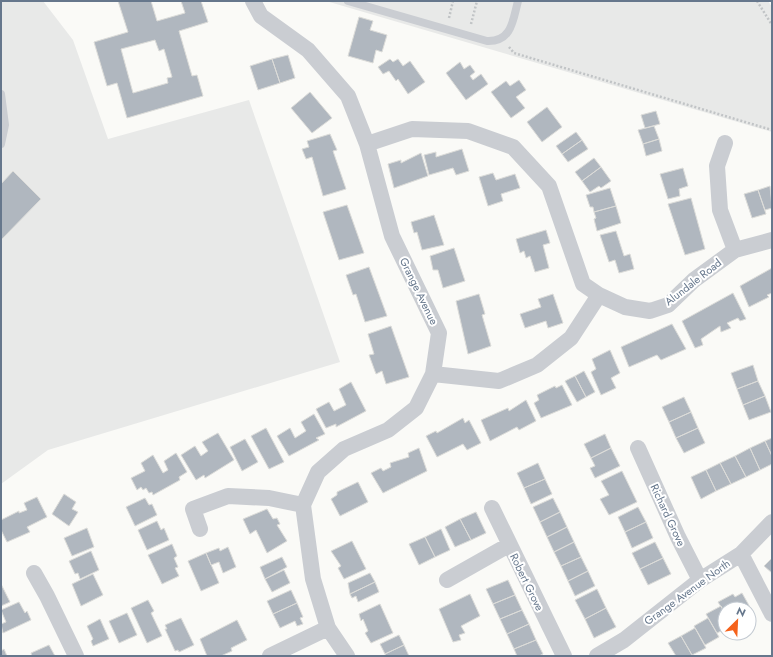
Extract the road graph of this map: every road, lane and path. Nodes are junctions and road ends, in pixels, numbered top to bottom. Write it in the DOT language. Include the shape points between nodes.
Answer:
graph roads {
  1 [pos="254,1"];
  2 [pos="348,1"];
  3 [pos="453,1"];
  4 [pos="477,1"];
  5 [pos="518,1"];
  6 [pos="757,1"];
  7 [pos="772,25"];
  8 [pos="446,29"];
  9 [pos="467,35"];
  10 [pos="503,38"];
  11 [pos="1,94"];
  12 [pos="772,130"];
  13 [pos="726,143"];
  14 [pos="1,144"];
  15 [pos="368,144"];
  16 [pos="772,240"];
  17 [pos="735,250"];
  18 [pos="599,296"];
  19 [pos="433,374"];
  20 [pos="638,448"];
  21 [pos="303,505"];
  22 [pos="492,508"];
  23 [pos="772,522"];
  24 [pos="200,529"];
  25 [pos="509,545"];
  26 [pos="741,554"];
  27 [pos="34,573"];
  28 [pos="447,580"];
  29 [pos="700,580"];
  30 [pos="772,614"];
  31 [pos="328,628"];
  32 [pos="76,656"];
  33 [pos="270,656"];
  34 [pos="347,656"];
  35 [pos="564,656"];
  36 [pos="597,656"];
  1 -- 15 [label="street, Grange Avenue" via="261,16 308,50 348,96"];
  2 -- 8 [label="lane"];
  3 -- 8 [label="path"];
  4 -- 9 [label="path"];
  5 -- 10 [label="lane" via="509,31"];
  6 -- 7 [label="path"];
  8 -- 9 [label="lane"];
  9 -- 10 [label="lane" via="487,41"];
  10 -- 12 [label="path" via="514,53"];
  11 -- 14 [label="lane" via="5,124"];
  13 -- 17 [label="street" via="717,166 720,210"];
  15 -- 18 [label="street, Alundale Road" via="412,129 468,132 513,147 549,186 583,284"];
  15 -- 19 [label="street, Grange Avenue" via="392,236 440,333"];
  16 -- 17 [label="street, Alundale Road"];
  17 -- 18 [label="street, Alundale Road" via="694,280 668,305 650,311 625,307"];
  18 -- 19 [label="street" via="571,338 537,365 499,381"];
  19 -- 21 [label="street, Grange Avenue" via="416,408 388,430 344,449 318,472"];
  20 -- 29 [label="street, Richard Grove"];
  21 -- 24 [label="street" via="269,498 228,496 193,508"];
  21 -- 31 [label="street" via="313,579"];
  22 -- 25 [label="street, Robert Grove"];
  23 -- 26 [label="street, Grange Avenue North"];
  25 -- 28 [label="street"];
  25 -- 35 [label="street, Robert Grove"];
  26 -- 29 [label="street, Grange Avenue North"];
  26 -- 30 [label="street"];
  27 -- 32 [label="street"];
  29 -- 36 [label="street, Grange Avenue North" via="624,640"];
  31 -- 33 [label="street"];
  31 -- 34 [label="street"];
}
